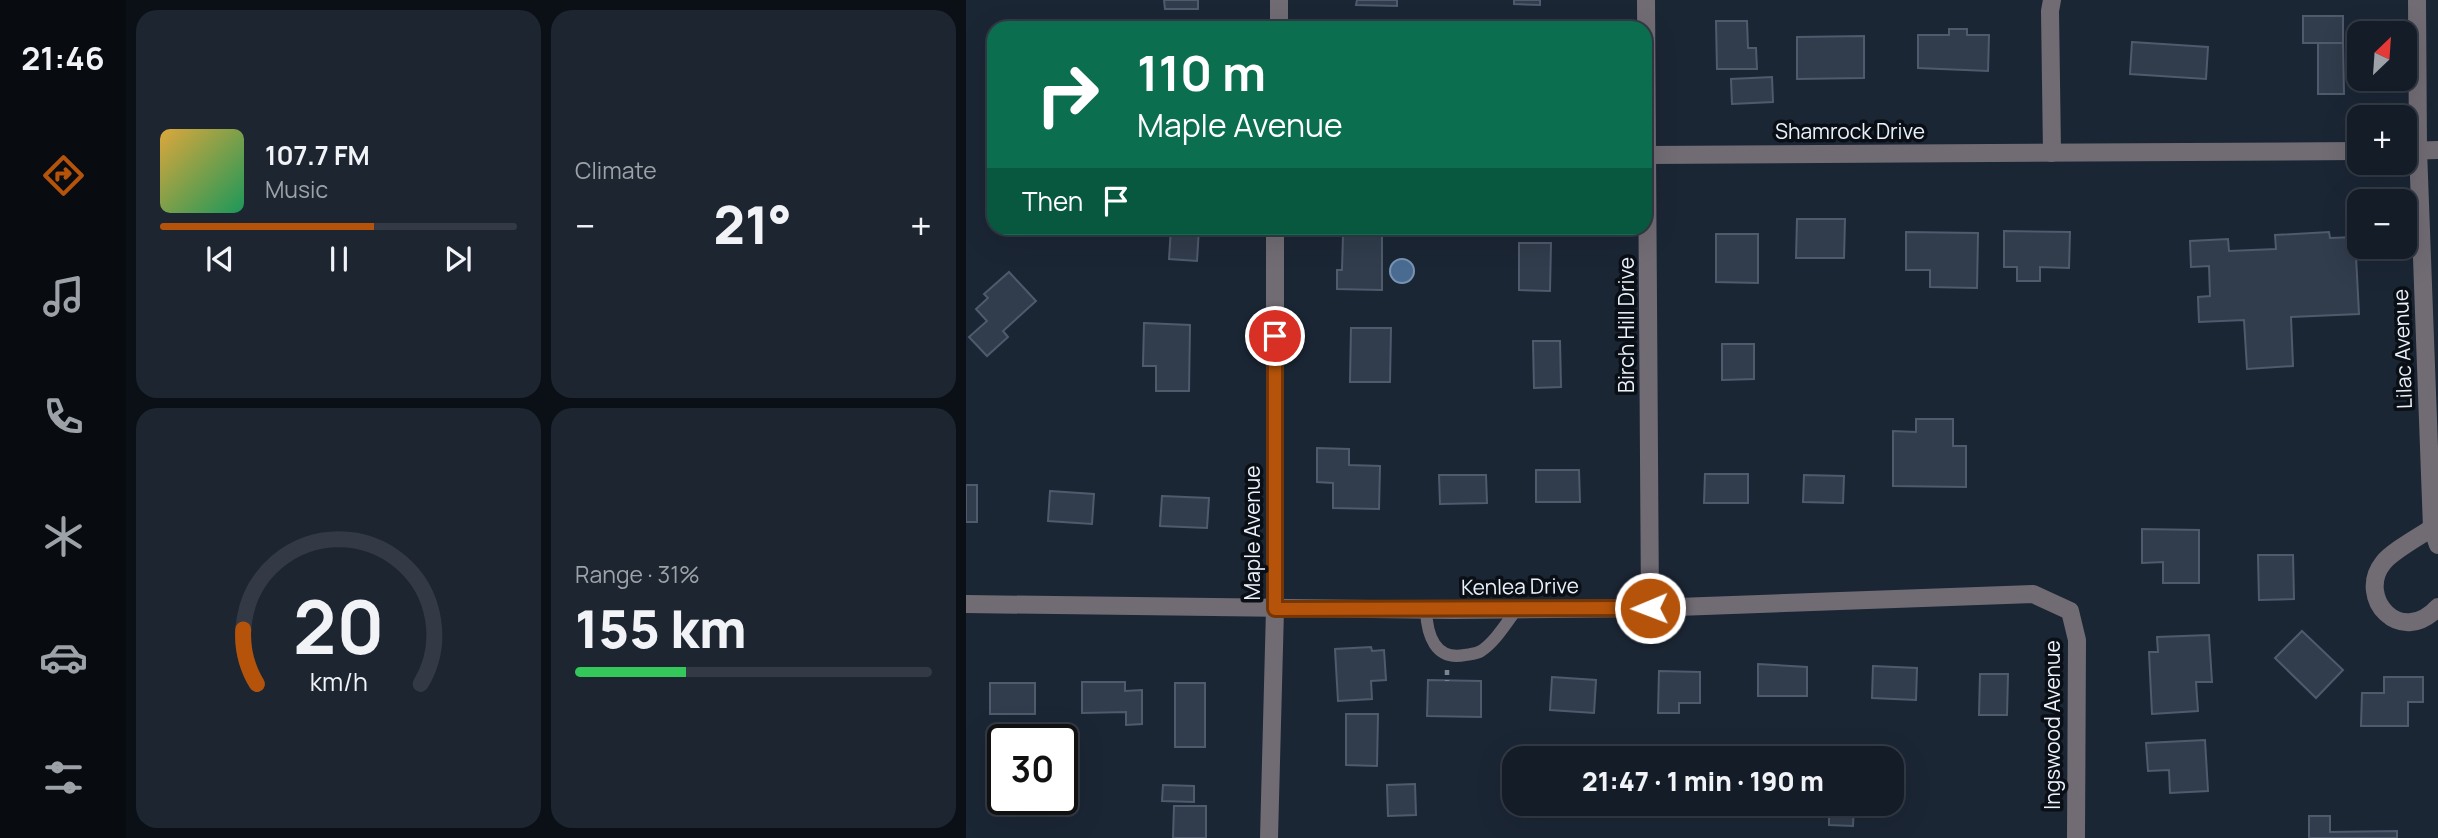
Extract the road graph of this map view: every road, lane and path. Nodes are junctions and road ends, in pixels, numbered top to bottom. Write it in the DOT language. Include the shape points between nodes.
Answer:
graph roads {
  1 [pos="1279,0"];
  2 [pos="1646,0"];
  3 [pos="2417,0"];
  4 [pos="2049,4"];
  5 [pos="1279,21"];
  6 [pos="1646,21"];
  7 [pos="2413,105"];
  8 [pos="2417,150"];
  9 [pos="2438,150"];
  10 [pos="2347,151"];
  11 [pos="2052,153"];
  12 [pos="1652,155"];
  13 [pos="2412,175"];
  14 [pos="1275,235"];
  15 [pos="1648,235"];
  16 [pos="2432,528"];
  17 [pos="2438,545"];
  18 [pos="966,604"];
  19 [pos="2438,607"];
  20 [pos="1650,608"];
  21 [pos="1275,609"];
  22 [pos="1517,609"];
  23 [pos="1426,610"];
  24 [pos="2070,611"];
  25 [pos="1269,838"];
  26 [pos="2076,838"];
  1 -- 5 [label="street"];
  2 -- 6 [label="street, Birch Hill Drive"];
  3 -- 7 [label="street, Lilac Avenue"];
  4 -- 11 [label="street"];
  8 -- 9 [label="street"];
  10 -- 11 [label="street, Shamrock Drive"];
  11 -- 12 [label="street, Shamrock Drive"];
  13 -- 16 [label="street, Lilac Avenue"];
  14 -- 21 [label="street, Maple Avenue"];
  15 -- 20 [label="street, Birch Hill Drive"];
  16 -- 17 [label="street, Lilac Avenue"];
  16 -- 19 [label="street" via="2383,563 2375,579 2376,600 2386,614 2415,623"];
  18 -- 21 [label="street, Kenlea Drive"];
  20 -- 22 [label="street, Kenlea Drive"];
  20 -- 24 [label="street, Kenlea Drive" via="2033,594"];
  21 -- 23 [label="street, Kenlea Drive"];
  21 -- 25 [label="street, Maple Avenue"];
  22 -- 23 [label="street, Kenlea Drive"];
  22 -- 23 [label="lane" via="1485,648 1460,656 1446,655 1433,645"];
  24 -- 26 [label="street, Ingswood Avenue" via="2077,640"];
}
